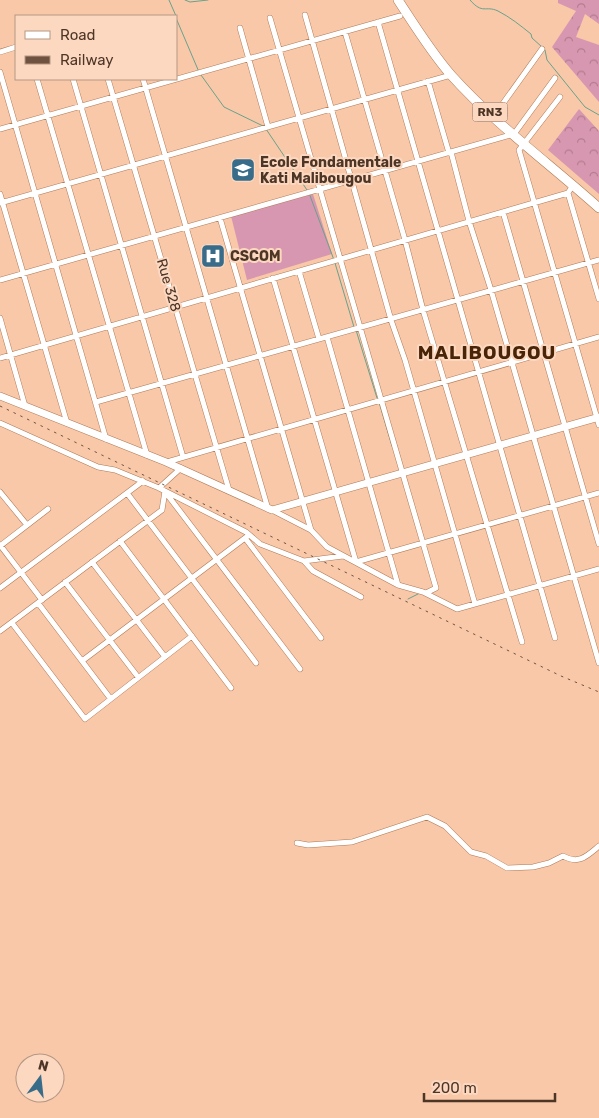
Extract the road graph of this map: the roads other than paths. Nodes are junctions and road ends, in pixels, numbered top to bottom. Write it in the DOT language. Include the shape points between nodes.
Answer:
graph roads {
  1 [pos="398,0"];
  2 [pos="305,15"];
  3 [pos="400,16"];
  4 [pos="270,18"];
  5 [pos="378,22"];
  6 [pos="240,28"];
  7 [pos="345,32"];
  8 [pos="312,41"];
  9 [pos="15,47"];
  10 [pos="542,49"];
  11 [pos="279,50"];
  12 [pos="0,52"];
  13 [pos="248,59"];
  14 [pos="0,72"];
  15 [pos="451,75"];
  16 [pos="555,78"];
  17 [pos="178,79"];
  18 [pos="38,80"];
  19 [pos="73,80"];
  20 [pos="108,80"];
  21 [pos="143,80"];
  22 [pos="174,80"];
  23 [pos="428,81"];
  24 [pos="146,88"];
  25 [pos="396,91"];
  26 [pos="114,97"];
  27 [pos="560,97"];
  28 [pos="365,100"];
  29 [pos="81,106"];
  30 [pos="332,109"];
  31 [pos="48,116"];
  32 [pos="494,116"];
  33 [pos="299,118"];
  34 [pos="15,125"];
  35 [pos="268,127"];
  36 [pos="0,129"];
  37 [pos="514,134"];
  38 [pos="525,144"];
  39 [pos="450,152"];
  40 [pos="166,156"];
  41 [pos="416,162"];
  42 [pos="134,165"];
  43 [pos="385,171"];
  44 [pos="101,174"];
  45 [pos="352,180"];
  46 [pos="68,184"];
  47 [pos="571,189"];
  48 [pos="319,190"];
  49 [pos="35,193"];
  50 [pos="0,194"];
  51 [pos="534,202"];
  52 [pos="1,203"];
  53 [pos="599,208"];
  54 [pos="503,212"];
  55 [pos="220,218"];
  56 [pos="469,222"];
  57 [pos="186,227"];
  58 [pos="436,231"];
  59 [pos="154,236"];
  60 [pos="405,240"];
  61 [pos="121,246"];
  62 [pos="373,249"];
  63 [pos="89,255"];
  64 [pos="340,259"];
  65 [pos="599,260"];
  66 [pos="589,263"];
  67 [pos="56,264"];
  68 [pos="299,271"];
  69 [pos="555,272"];
  70 [pos="23,274"];
  71 [pos="273,278"];
  72 [pos="0,280"];
  73 [pos="523,281"];
  74 [pos="241,288"];
  75 [pos="491,290"];
  76 [pos="207,298"];
  77 [pos="599,298"];
  78 [pos="456,300"];
  79 [pos="175,307"];
  80 [pos="423,310"];
  81 [pos="142,316"];
  82 [pos="0,318"];
  83 [pos="391,320"];
  84 [pos="109,326"];
  85 [pos="360,328"];
  86 [pos="76,335"];
  87 [pos="327,337"];
  88 [pos="599,337"];
  89 [pos="319,339"];
  90 [pos="576,344"];
  91 [pos="44,345"];
  92 [pos="293,346"];
  93 [pos="544,353"];
  94 [pos="11,354"];
  95 [pos="261,356"];
  96 [pos="0,358"];
  97 [pos="512,362"];
  98 [pos="226,365"];
  99 [pos="477,372"];
  100 [pos="195,374"];
  101 [pos="444,382"];
  102 [pos="162,384"];
  103 [pos="414,390"];
  104 [pos="129,393"];
  105 [pos="0,396"];
  106 [pos="380,400"];
  107 [pos="96,402"];
  108 [pos="26,407"];
  109 [pos="348,410"];
  110 [pos="314,419"];
  111 [pos="598,420"];
  112 [pos="0,423"];
  113 [pos="66,423"];
  114 [pos="565,427"];
  115 [pos="282,429"];
  116 [pos="533,436"];
  117 [pos="248,438"];
  118 [pos="107,440"];
  119 [pos="499,446"];
  120 [pos="216,448"];
  121 [pos="147,455"];
  122 [pos="468,455"];
  123 [pos="183,457"];
  124 [pos="166,462"];
  125 [pos="435,464"];
  126 [pos="180,468"];
  127 [pos="402,473"];
  128 [pos="142,481"];
  129 [pos="369,483"];
  130 [pos="159,488"];
  131 [pos="229,490"];
  132 [pos="165,491"];
  133 [pos="0,492"];
  134 [pos="336,492"];
  135 [pos="126,493"];
  136 [pos="599,493"];
  137 [pos="586,497"];
  138 [pos="303,501"];
  139 [pos="554,506"];
  140 [pos="48,509"];
  141 [pos="270,509"];
  142 [pos="519,516"];
  143 [pos="148,520"];
  144 [pos="27,525"];
  145 [pos="488,525"];
  146 [pos="311,530"];
  147 [pos="455,534"];
  148 [pos="247,536"];
  149 [pos="120,541"];
  150 [pos="422,544"];
  151 [pos="599,544"];
  152 [pos="0,545"];
  153 [pos="389,553"];
  154 [pos="344,556"];
  155 [pos="217,559"];
  156 [pos="304,561"];
  157 [pos="92,562"];
  158 [pos="356,562"];
  159 [pos="599,569"];
  160 [pos="21,572"];
  161 [pos="574,576"];
  162 [pos="191,578"];
  163 [pos="66,582"];
  164 [pos="398,584"];
  165 [pos="539,586"];
  166 [pos="0,588"];
  167 [pos="426,593"];
  168 [pos="508,594"];
  169 [pos="361,597"];
  170 [pos="164,599"];
  171 [pos="40,601"];
  172 [pos="475,604"];
  173 [pos="136,620"];
  174 [pos="12,623"];
  175 [pos="0,632"];
  176 [pos="192,636"];
  177 [pos="321,638"];
  178 [pos="555,638"];
  179 [pos="109,640"];
  180 [pos="522,642"];
  181 [pos="164,657"];
  182 [pos="82,660"];
  183 [pos="256,663"];
  184 [pos="599,663"];
  185 [pos="300,669"];
  186 [pos="138,677"];
  187 [pos="231,688"];
  188 [pos="110,698"];
  189 [pos="297,842"];
  190 [pos="599,846"];
  1 -- 15 [label="highway, RN3"];
  2 -- 8 [label="street"];
  3 -- 5 [label="street"];
  4 -- 11 [label="street"];
  5 -- 7 [label="street"];
  5 -- 25 [label="street"];
  6 -- 13 [label="street"];
  7 -- 8 [label="street"];
  7 -- 28 [label="street"];
  8 -- 11 [label="street"];
  8 -- 30 [label="street"];
  9 -- 12 [label="street"];
  10 -- 32 [label="street"];
  11 -- 13 [label="street"];
  11 -- 33 [label="street"];
  13 -- 17 [label="street"];
  13 -- 35 [label="street"];
  14 -- 34 [label="street"];
  15 -- 23 [label="street"];
  15 -- 32 [label="highway, RN3"];
  16 -- 37 [label="street"];
  18 -- 31 [label="street"];
  19 -- 29 [label="street"];
  20 -- 26 [label="street, Rue 328"];
  21 -- 24 [label="street"];
  22 -- 24 [label="street"];
  23 -- 25 [label="street"];
  23 -- 39 [label="street"];
  24 -- 26 [label="street"];
  24 -- 40 [label="street"];
  25 -- 28 [label="street"];
  25 -- 41 [label="street"];
  26 -- 29 [label="street"];
  26 -- 42 [label="street, Rue 328"];
  27 -- 38 [label="street"];
  28 -- 30 [label="street"];
  28 -- 43 [label="street"];
  29 -- 31 [label="street"];
  29 -- 44 [label="street"];
  30 -- 33 [label="street"];
  30 -- 45 [label="street"];
  31 -- 34 [label="street"];
  31 -- 46 [label="street"];
  32 -- 37 [label="highway, RN3"];
  33 -- 35 [label="street"];
  33 -- 48 [label="street"];
  34 -- 36 [label="street"];
  34 -- 49 [label="street"];
  35 -- 40 [label="street"];
  37 -- 38 [label="highway, RN3"];
  37 -- 39 [label="street"];
  38 -- 47 [label="highway, RN3"];
  38 -- 51 [label="street" via="519,150"];
  39 -- 41 [label="street"];
  39 -- 56 [label="street"];
  40 -- 42 [label="street"];
  40 -- 57 [label="street"];
  41 -- 43 [label="street"];
  41 -- 58 [label="street"];
  42 -- 44 [label="street"];
  42 -- 59 [label="street, Rue 328"];
  43 -- 45 [label="street"];
  43 -- 60 [label="street"];
  44 -- 46 [label="street"];
  44 -- 61 [label="street"];
  45 -- 48 [label="street"];
  45 -- 62 [label="street"];
  46 -- 49 [label="street"];
  46 -- 63 [label="street"];
  47 -- 51 [label="street"];
  47 -- 53 [label="highway, RN3"];
  47 -- 66 [label="street"];
  48 -- 55 [label="street"];
  48 -- 64 [label="street"];
  49 -- 52 [label="street"];
  49 -- 67 [label="street"];
  50 -- 52 [label="street"];
  51 -- 54 [label="street"];
  51 -- 69 [label="street"];
  52 -- 70 [label="street"];
  54 -- 56 [label="street"];
  54 -- 73 [label="street"];
  55 -- 57 [label="street"];
  55 -- 74 [label="street"];
  56 -- 58 [label="street"];
  56 -- 75 [label="street"];
  57 -- 59 [label="street"];
  57 -- 76 [label="street"];
  58 -- 60 [label="street"];
  58 -- 78 [label="street"];
  59 -- 61 [label="street"];
  59 -- 79 [label="street, Rue 328"];
  60 -- 62 [label="street"];
  60 -- 80 [label="street"];
  61 -- 63 [label="street"];
  61 -- 81 [label="street"];
  62 -- 64 [label="street"];
  62 -- 83 [label="street"];
  63 -- 67 [label="street"];
  63 -- 84 [label="street"];
  64 -- 68 [label="street"];
  64 -- 85 [label="street"];
  65 -- 66 [label="street"];
  66 -- 69 [label="street"];
  66 -- 77 [label="street"];
  67 -- 70 [label="street"];
  67 -- 86 [label="street"];
  68 -- 71 [label="street"];
  68 -- 89 [label="street"];
  69 -- 73 [label="street"];
  69 -- 90 [label="street"];
  70 -- 72 [label="street"];
  70 -- 91 [label="street"];
  71 -- 74 [label="street"];
  71 -- 92 [label="street"];
  73 -- 75 [label="street"];
  73 -- 93 [label="street"];
  74 -- 76 [label="street"];
  74 -- 95 [label="street"];
  75 -- 78 [label="street"];
  75 -- 97 [label="street"];
  76 -- 79 [label="street"];
  76 -- 98 [label="street"];
  78 -- 80 [label="street"];
  78 -- 99 [label="street"];
  79 -- 81 [label="street"];
  79 -- 100 [label="street, Rue 328"];
  80 -- 83 [label="street"];
  80 -- 101 [label="street"];
  81 -- 84 [label="street"];
  81 -- 102 [label="street"];
  82 -- 94 [label="street"];
  83 -- 85 [label="street"];
  83 -- 103 [label="street"];
  84 -- 86 [label="street"];
  84 -- 104 [label="street"];
  85 -- 87 [label="street"];
  85 -- 106 [label="street"];
  86 -- 91 [label="street"];
  86 -- 107 [label="street"];
  87 -- 89 [label="street"];
  87 -- 109 [label="street"];
  88 -- 90 [label="street"];
  89 -- 92 [label="street"];
  90 -- 93 [label="street"];
  90 -- 111 [label="street"];
  91 -- 94 [label="street"];
  91 -- 113 [label="street"];
  92 -- 95 [label="street"];
  92 -- 110 [label="street"];
  93 -- 97 [label="street"];
  93 -- 114 [label="street"];
  94 -- 96 [label="street"];
  94 -- 108 [label="street"];
  95 -- 98 [label="street"];
  95 -- 115 [label="street"];
  97 -- 99 [label="street"];
  97 -- 116 [label="street"];
  98 -- 100 [label="street"];
  98 -- 117 [label="street"];
  99 -- 101 [label="street"];
  99 -- 119 [label="street"];
  100 -- 102 [label="street"];
  100 -- 120 [label="street, Rue 328"];
  101 -- 103 [label="street"];
  101 -- 122 [label="street"];
  102 -- 104 [label="street"];
  102 -- 123 [label="street"];
  103 -- 106 [label="street"];
  103 -- 125 [label="street"];
  104 -- 107 [label="street"];
  104 -- 121 [label="street"];
  105 -- 108 [label="street"];
  106 -- 109 [label="street"];
  106 -- 127 [label="street"];
  107 -- 118 [label="street"];
  108 -- 113 [label="street"];
  109 -- 110 [label="street"];
  109 -- 129 [label="street"];
  110 -- 115 [label="street"];
  110 -- 134 [label="street"];
  111 -- 114 [label="street"];
  112 -- 128 [label="street" via="98,467"];
  113 -- 118 [label="street"];
  114 -- 116 [label="street"];
  114 -- 137 [label="street"];
  115 -- 117 [label="street"];
  115 -- 138 [label="street"];
  116 -- 119 [label="street"];
  116 -- 139 [label="street"];
  117 -- 120 [label="street"];
  117 -- 141 [label="street"];
  118 -- 121 [label="street"];
  119 -- 122 [label="street"];
  119 -- 142 [label="street"];
  120 -- 123 [label="street"];
  120 -- 131 [label="street, Rue 328"];
  121 -- 124 [label="street"];
  122 -- 125 [label="street"];
  122 -- 145 [label="street"];
  123 -- 124 [label="street"];
  124 -- 126 [label="street"];
  125 -- 127 [label="street"];
  125 -- 147 [label="street"];
  126 -- 130 [label="street"];
  126 -- 131 [label="street"];
  127 -- 129 [label="street"];
  127 -- 150 [label="street"];
  128 -- 130 [label="street"];
  128 -- 135 [label="street"];
  129 -- 134 [label="street"];
  129 -- 153 [label="street"];
  130 -- 132 [label="street"];
  131 -- 141 [label="street"];
  132 -- 143 [label="street" via="162,510"];
  132 -- 148 [label="street"];
  132 -- 155 [label="street"];
  133 -- 144 [label="street"];
  134 -- 138 [label="street"];
  134 -- 158 [label="street"];
  135 -- 143 [label="street"];
  135 -- 160 [label="street"];
  136 -- 137 [label="street"];
  137 -- 139 [label="street"];
  137 -- 151 [label="street"];
  138 -- 141 [label="street"];
  138 -- 146 [label="street"];
  139 -- 142 [label="street"];
  139 -- 161 [label="street"];
  140 -- 144 [label="street"];
  141 -- 146 [label="street"];
  142 -- 145 [label="street"];
  142 -- 165 [label="street"];
  143 -- 149 [label="street"];
  143 -- 162 [label="street"];
  144 -- 152 [label="street"];
  145 -- 147 [label="street"];
  145 -- 168 [label="street"];
  146 -- 154 [label="street" via="327,547"];
  147 -- 150 [label="street"];
  147 -- 172 [label="street"];
  148 -- 155 [label="street"];
  148 -- 156 [label="street"];
  148 -- 177 [label="street"];
  149 -- 157 [label="street"];
  149 -- 170 [label="street"];
  150 -- 153 [label="street"];
  150 -- 167 [label="street" via="436,588"];
  152 -- 160 [label="street"];
  153 -- 158 [label="street"];
  153 -- 164 [label="street"];
  154 -- 156 [label="street"];
  154 -- 158 [label="street"];
  155 -- 162 [label="street"];
  155 -- 185 [label="street"];
  156 -- 169 [label="street" via="314,571"];
  157 -- 163 [label="street"];
  157 -- 173 [label="street"];
  158 -- 164 [label="street"];
  159 -- 161 [label="street"];
  160 -- 166 [label="street"];
  160 -- 171 [label="street"];
  161 -- 165 [label="street"];
  161 -- 184 [label="street"];
  162 -- 170 [label="street"];
  162 -- 183 [label="street"];
  163 -- 171 [label="street"];
  163 -- 179 [label="street"];
  164 -- 167 [label="street"];
  165 -- 168 [label="street"];
  165 -- 178 [label="street"];
  167 -- 172 [label="street" via="457,609"];
  168 -- 172 [label="street"];
  168 -- 180 [label="street"];
  170 -- 173 [label="street"];
  170 -- 176 [label="street"];
  171 -- 174 [label="street"];
  171 -- 182 [label="street"];
  173 -- 179 [label="street"];
  173 -- 181 [label="street"];
  174 -- 175 [label="street"];
  174 -- 188 [label="street" via="85,719"];
  176 -- 181 [label="street"];
  176 -- 187 [label="street"];
  179 -- 182 [label="street"];
  179 -- 186 [label="street"];
  181 -- 186 [label="street"];
  182 -- 188 [label="street"];
  186 -- 188 [label="street"];
  189 -- 190 [label="street" via="308,845 352,842 427,817 445,826 471,852 507,868 549,864 563,856 571,861 582,860"];
}
